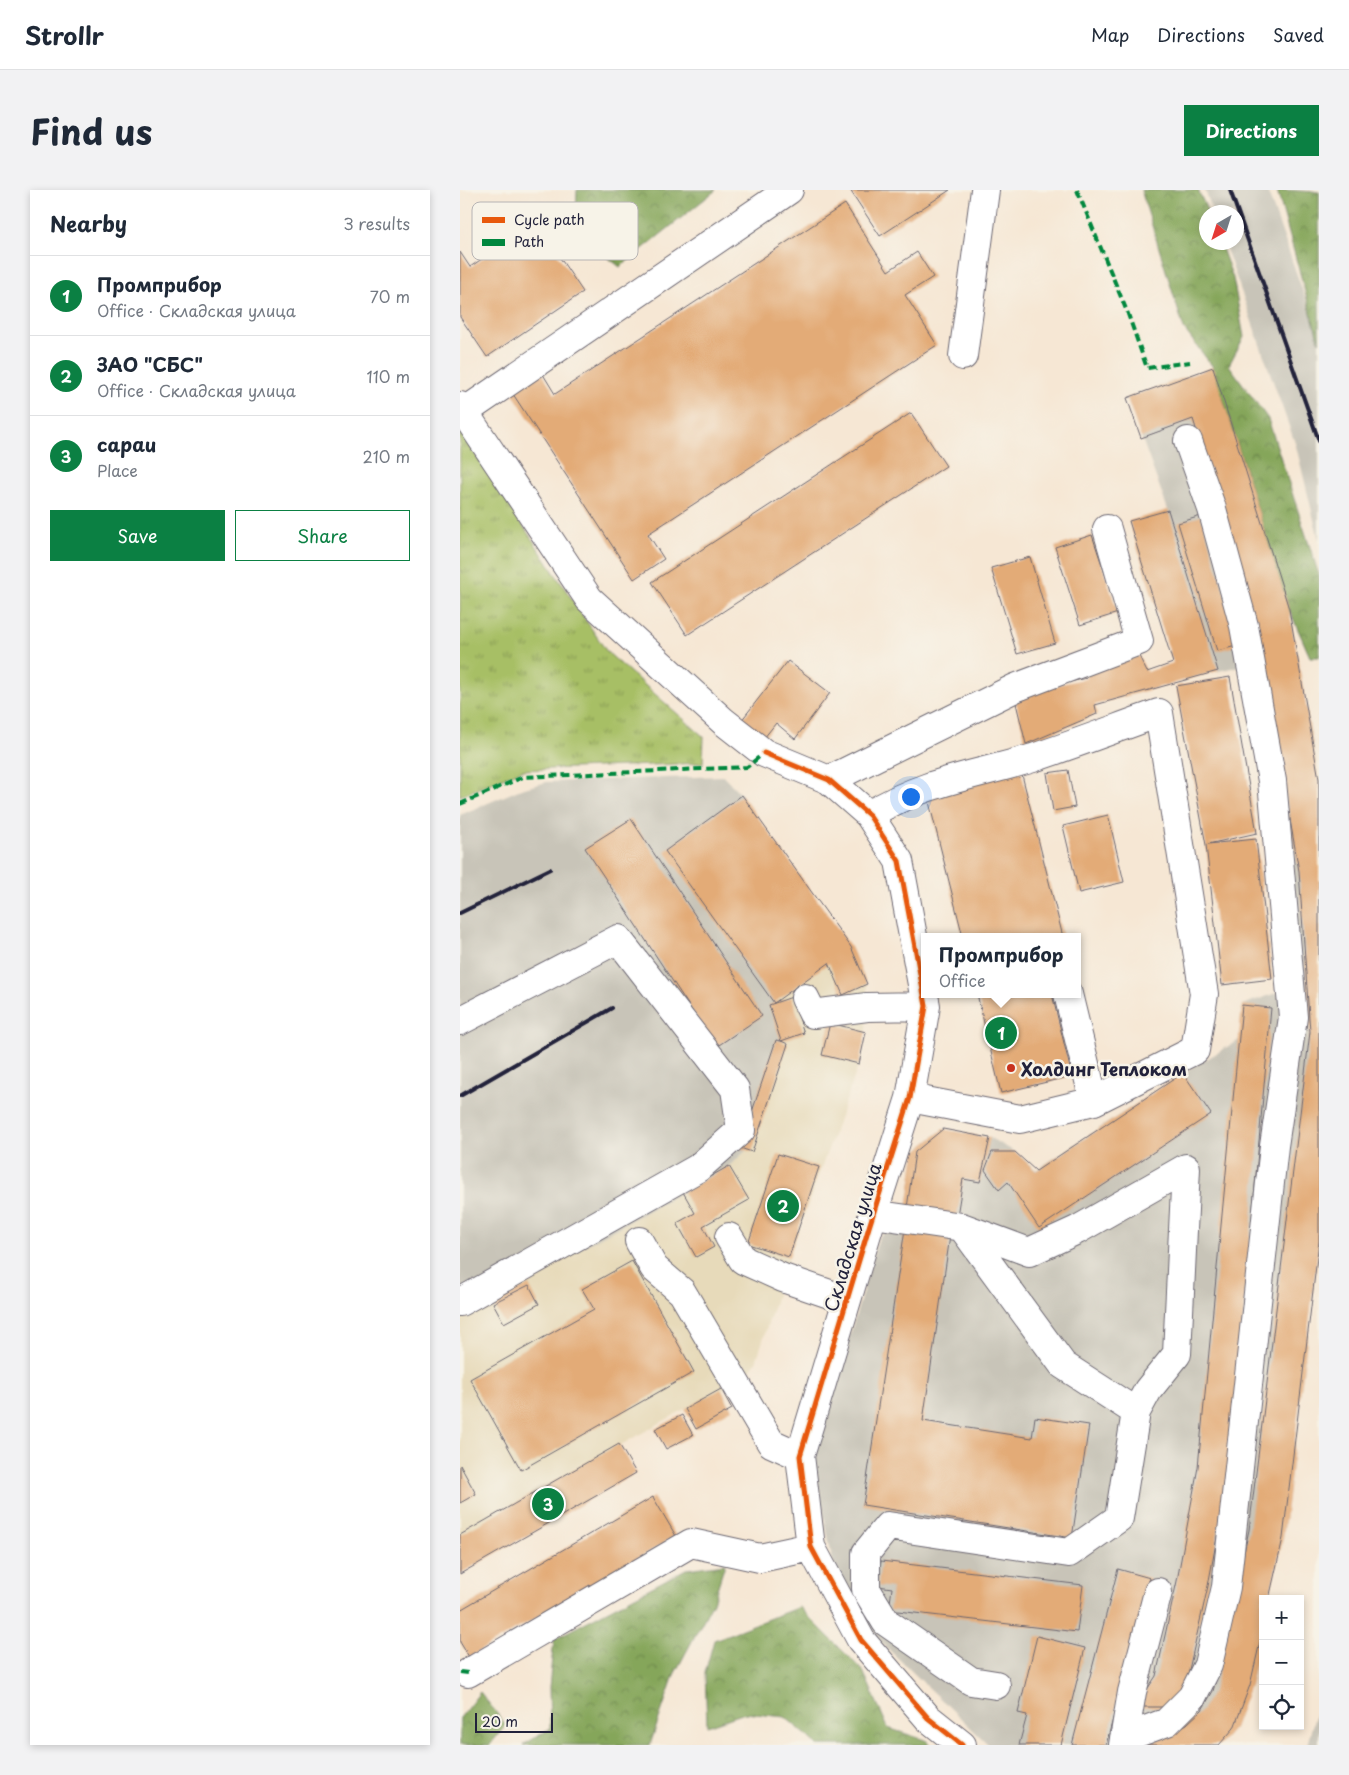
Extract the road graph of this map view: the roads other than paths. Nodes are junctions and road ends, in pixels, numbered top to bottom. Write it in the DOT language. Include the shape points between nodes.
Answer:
graph roads {
  1 [pos="789,190"];
  2 [pos="985,190"];
  3 [pos="963,356"];
  4 [pos="462,409"];
  5 [pos="1188,441"];
  6 [pos="1107,529"];
  7 [pos="829,780"];
  8 [pos="869,814"];
  9 [pos="921,979"];
  10 [pos="805,998"];
  11 [pos="925,998"];
  12 [pos="1069,998"];
  13 [pos="926,1006"];
  14 [pos="460,1021"];
  15 [pos="910,1098"];
  16 [pos="1094,1101"];
  17 [pos="873,1214"];
  18 [pos="962,1227"];
  19 [pos="729,1237"];
  20 [pos="639,1241"];
  21 [pos="847,1300"];
  22 [pos="460,1302"];
  23 [pos="1136,1412"];
  24 [pos="800,1456"];
  25 [pos="811,1546"];
  26 [pos="1158,1592"];
  27 [pos="468,1673"];
  28 [pos="996,1685"];
  29 [pos="1123,1742"];
  30 [pos="962,1745"];
  1 -- 4 [label="street"];
  2 -- 3 [label="street"];
  4 -- 7 [label="street, Складская улица" via="589,600 723,721 764,753"];
  5 -- 29 [label="street" via="1212,509 1244,626 1271,771 1293,1017 1274,1146 1226,1587 1208,1665 1192,1697 1167,1722"];
  6 -- 7 [label="street" via="1139,641 1015,688"];
  7 -- 8 [label="street, Складская улица"];
  8 -- 9 [label="street, Складская улица" via="899,861"];
  8 -- 16 [label="street" via="894,799 930,785 1033,758 1159,713 1204,994 1195,1050"];
  10 -- 13 [label="street" via="814,1014 867,1007"];
  11 -- 13 [label="street, Складская улица"];
  12 -- 16 [label="street"];
  13 -- 15 [label="street, Складская улица"];
  14 -- 22 [label="street" via="618,939 735,1089 741,1130 698,1168"];
  15 -- 16 [label="street" via="1020,1120"];
  15 -- 17 [label="street, Складская улица"];
  17 -- 18 [label="street"];
  17 -- 21 [label="street, Складская улица"];
  18 -- 23 [label="street" via="1063,1366"];
  18 -- 23 [label="street" via="1029,1252 1077,1230 1186,1168 1177,1354 1148,1390"];
  19 -- 21 [label="street" via="743,1260"];
  20 -- 24 [label="street" via="654,1268 682,1292 771,1443"];
  21 -- 24 [label="street, Складская улица"];
  23 -- 28 [label="street" via="1119,1518 1069,1553 888,1526 866,1553 866,1589 886,1622 971,1681"];
  24 -- 25 [label="street, Складская улица"];
  25 -- 27 [label="street" via="760,1558 691,1543"];
  25 -- 30 [label="street, Складская улица" via="861,1640 928,1718"];
  26 -- 29 [label="street" via="1132,1692"];
}
